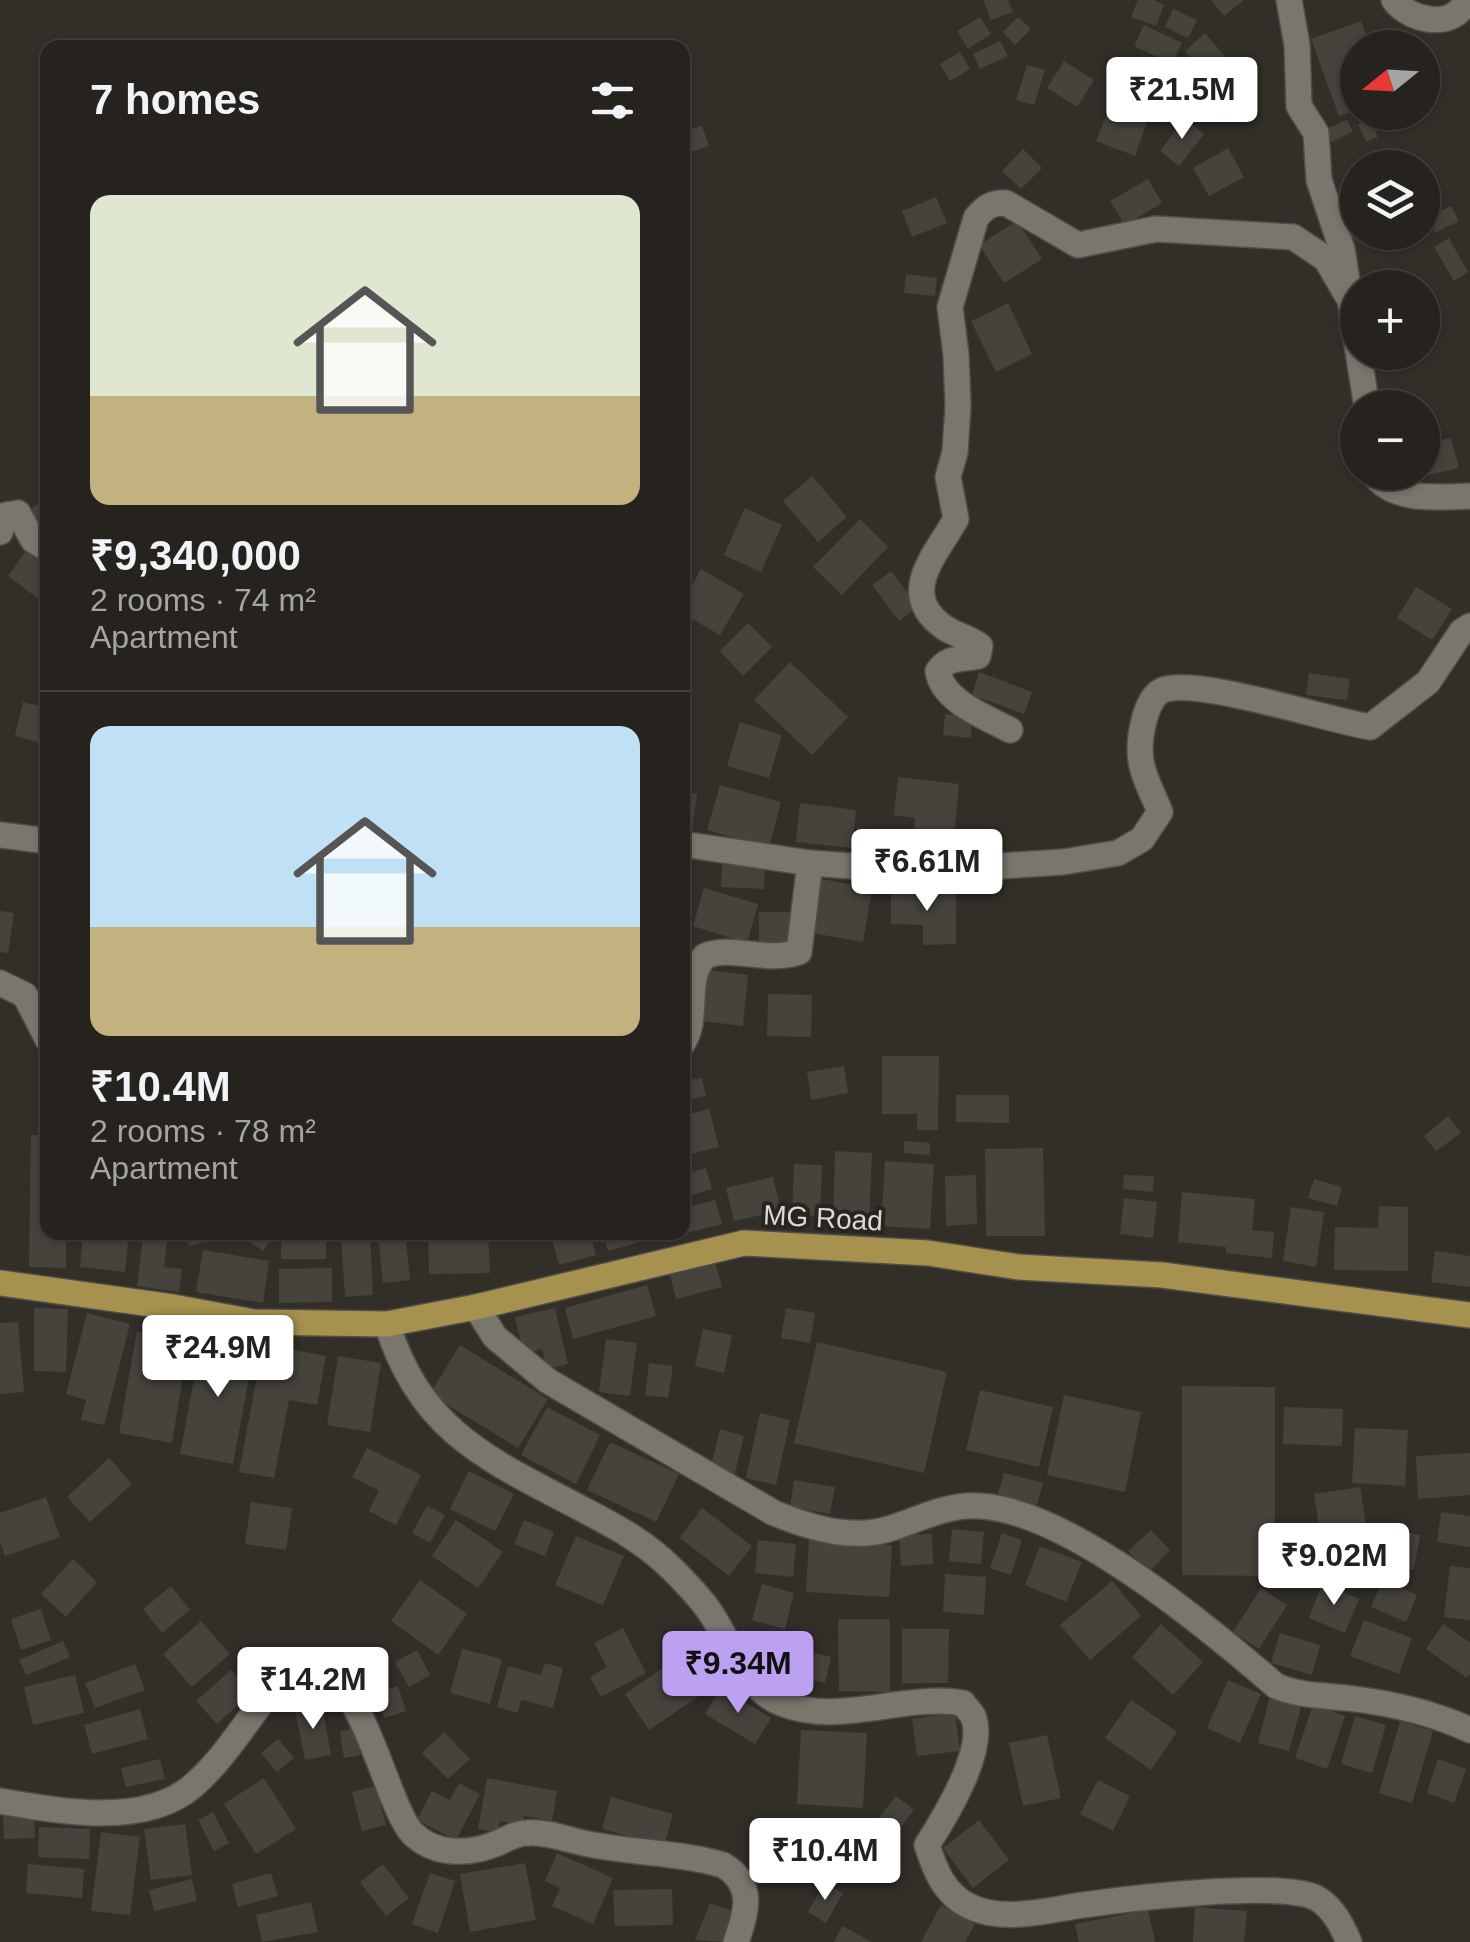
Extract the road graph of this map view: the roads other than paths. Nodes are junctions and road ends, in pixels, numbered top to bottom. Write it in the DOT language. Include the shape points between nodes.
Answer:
graph roads {
  1 [pos="1290,0"];
  2 [pos="1394,0"];
  3 [pos="1467,0"];
  4 [pos="1344,270"];
  5 [pos="1340,283"];
  6 [pos="1390,490"];
  7 [pos="1470,496"];
  8 [pos="0,532"];
  9 [pos="40,544"];
  10 [pos="1470,626"];
  11 [pos="1010,730"];
  12 [pos="0,835"];
  13 [pos="40,840"];
  14 [pos="690,845"];
  15 [pos="810,862"];
  16 [pos="0,983"];
  17 [pos="40,1025"];
  18 [pos="690,1034"];
  19 [pos="0,1283"];
  20 [pos="476,1308"];
  21 [pos="1470,1315"];
  22 [pos="387,1324"];
  23 [pos="1470,1730"];
  24 [pos="0,1801"];
  25 [pos="736,1942"];
  26 [pos="1350,1942"];
  1 -- 4 [label="street" via="1299,106 1316,133 1318,180"];
  2 -- 3 [label="street" via="1422,20 1453,16"];
  5 -- 11 [label="street" via="1326,259 1292,237 1156,230 1078,245 1006,203 996,202 976,218 950,307 958,406 948,477 956,519 926,567 921,589 930,615 980,646 978,656 943,664 942,686"];
  6 -- 7 [label="street"];
  8 -- 9 [label="street" via="6,516 18,513"];
  10 -- 15 [label="street" via="1428,682 1370,726 1240,696 1162,690 1145,716 1140,761 1160,812 1142,839 1118,852 921,871"];
  12 -- 13 [label="street"];
  14 -- 15 [label="street"];
  15 -- 18 [label="street" via="799,952 705,956 696,971"];
  16 -- 17 [label="street" via="24,995"];
  19 -- 22 [label="main road, MG Road" via="254,1322"];
  20 -- 21 [label="main road, MG Road" via="744,1243 1162,1275"];
  20 -- 22 [label="main road, MG Road"];
  20 -- 23 [label="street" via="495,1337 548,1380 774,1513 813,1529 869,1532 954,1507 1013,1511 1152,1586 1276,1686 1431,1712"];
  22 -- 26 [label="street" via="400,1363 427,1406 460,1440 650,1547 711,1613 766,1697 810,1711 962,1703 973,1717 976,1741 928,1846 936,1872 966,1905 1013,1914 1286,1891 1318,1900"];
  24 -- 25 [label="street" via="98,1812 171,1802 210,1770 286,1671 318,1664 344,1688 398,1812 424,1842 468,1852 528,1832 723,1865 735,1872 747,1898"];
}
